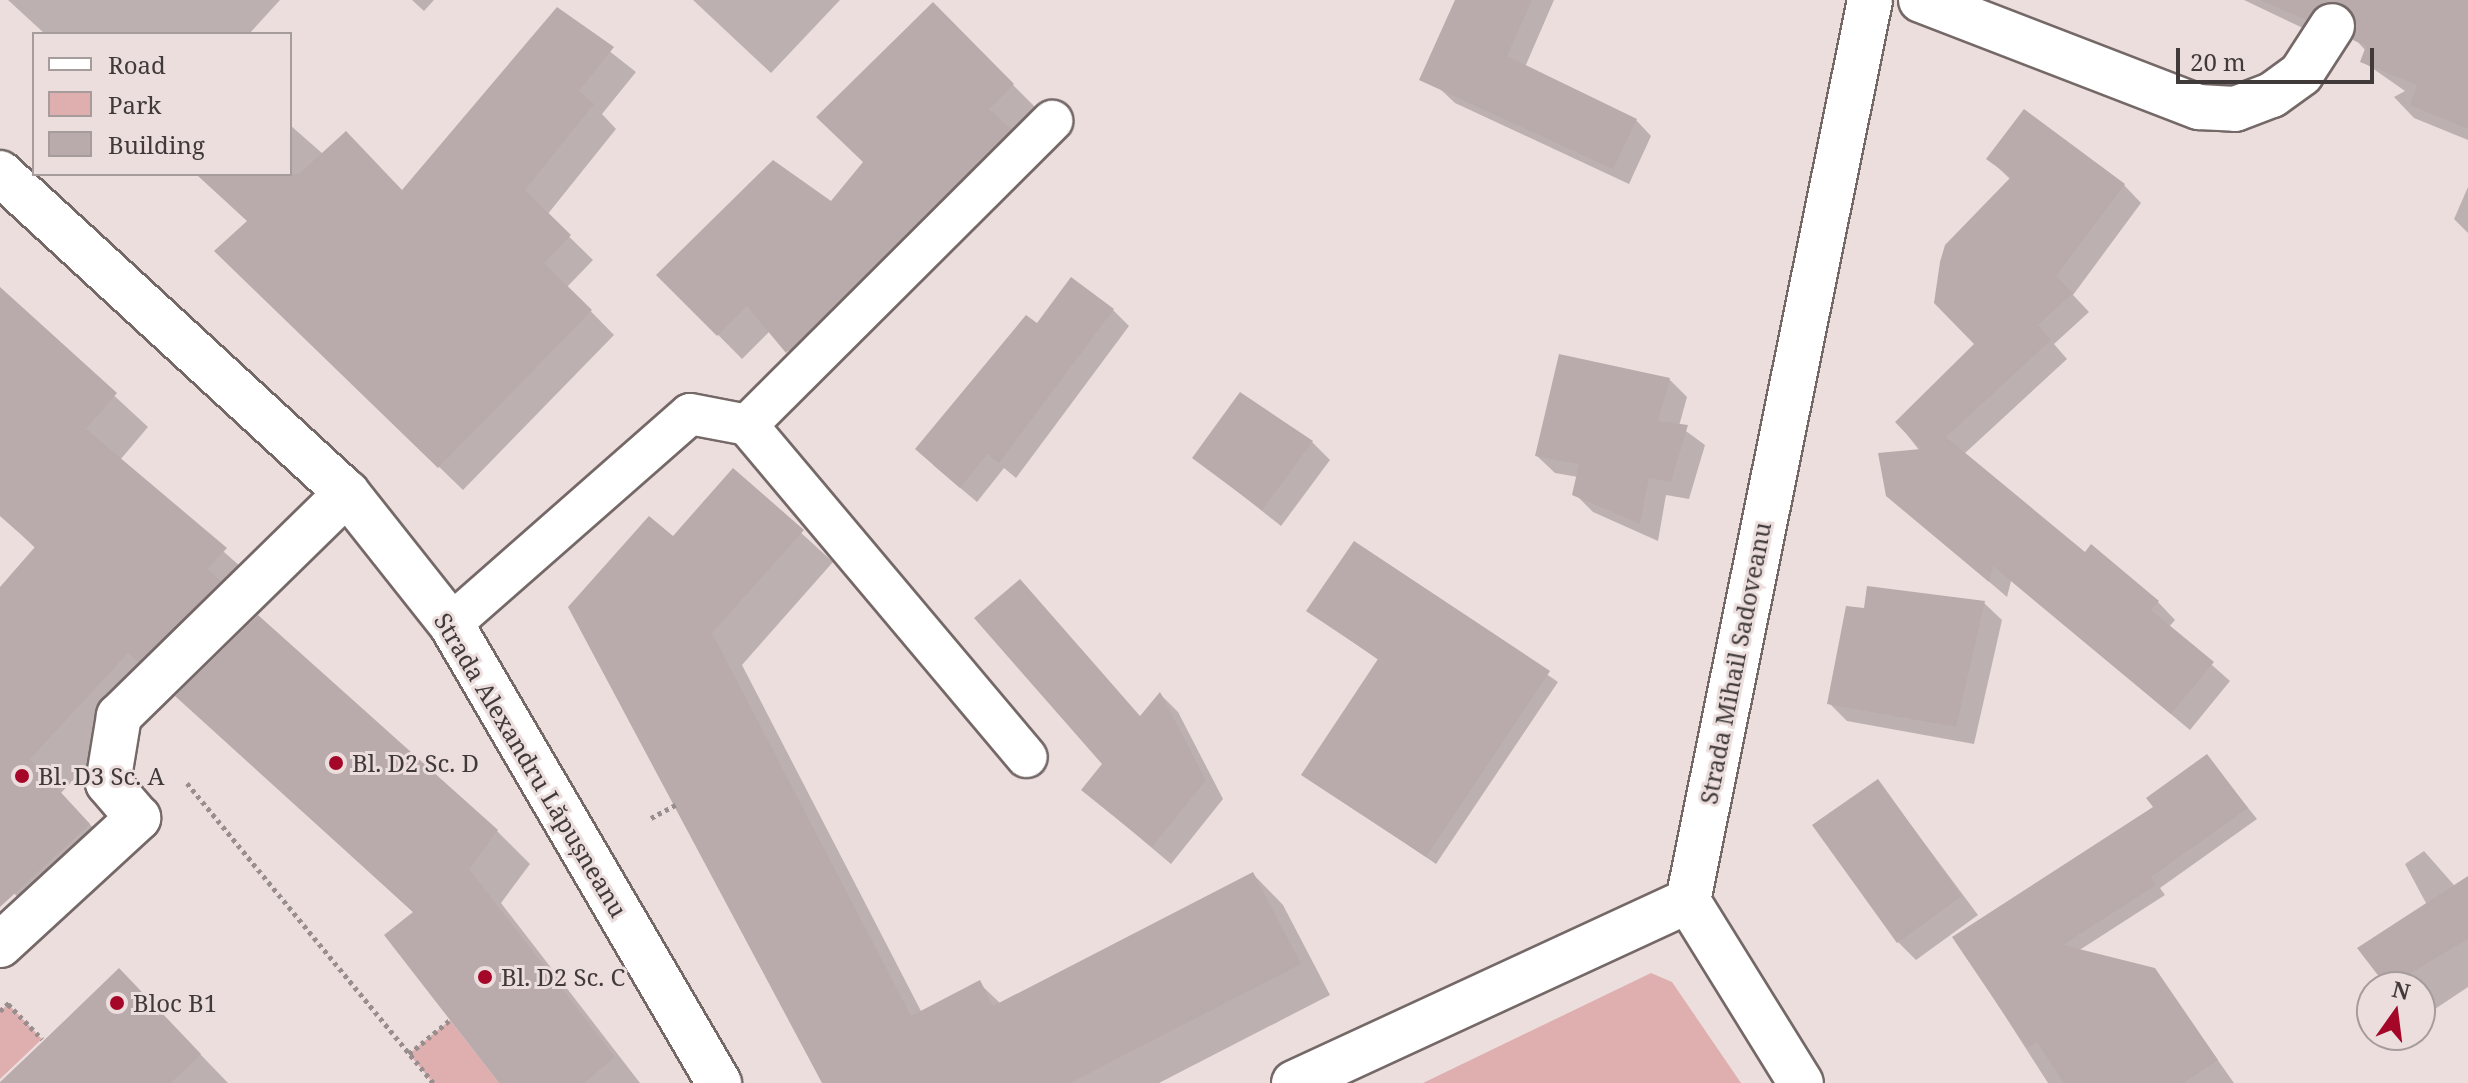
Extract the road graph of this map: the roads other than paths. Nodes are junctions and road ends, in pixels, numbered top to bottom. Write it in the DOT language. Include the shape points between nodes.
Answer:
graph roads {
  1 [pos="1870,0"];
  2 [pos="1921,0"];
  3 [pos="2332,26"];
  4 [pos="1052,121"];
  5 [pos="0,173"];
  6 [pos="747,425"];
  7 [pos="347,493"];
  8 [pos="451,624"];
  9 [pos="1027,757"];
  10 [pos="1688,901"];
  11 [pos="0,945"];
  12 [pos="719,1083"];
  13 [pos="1294,1083"];
  14 [pos="1801,1083"];
  1 -- 10 [label="street, Strada Mihail Sadoveanu"];
  2 -- 3 [label="street" via="2199,107 2235,109 2272,95 2301,74"];
  4 -- 6 [label="lane"];
  5 -- 7 [label="street, Strada Alexandru Lăpușneanu"];
  6 -- 8 [label="lane" via="690,414"];
  6 -- 9 [label="lane"];
  7 -- 8 [label="street, Strada Alexandru Lăpușneanu"];
  7 -- 11 [label="street" via="119,716 108,783 138,818"];
  8 -- 12 [label="street, Strada Alexandru Lăpușneanu"];
  10 -- 13 [label="street"];
  10 -- 14 [label="street"];
}
